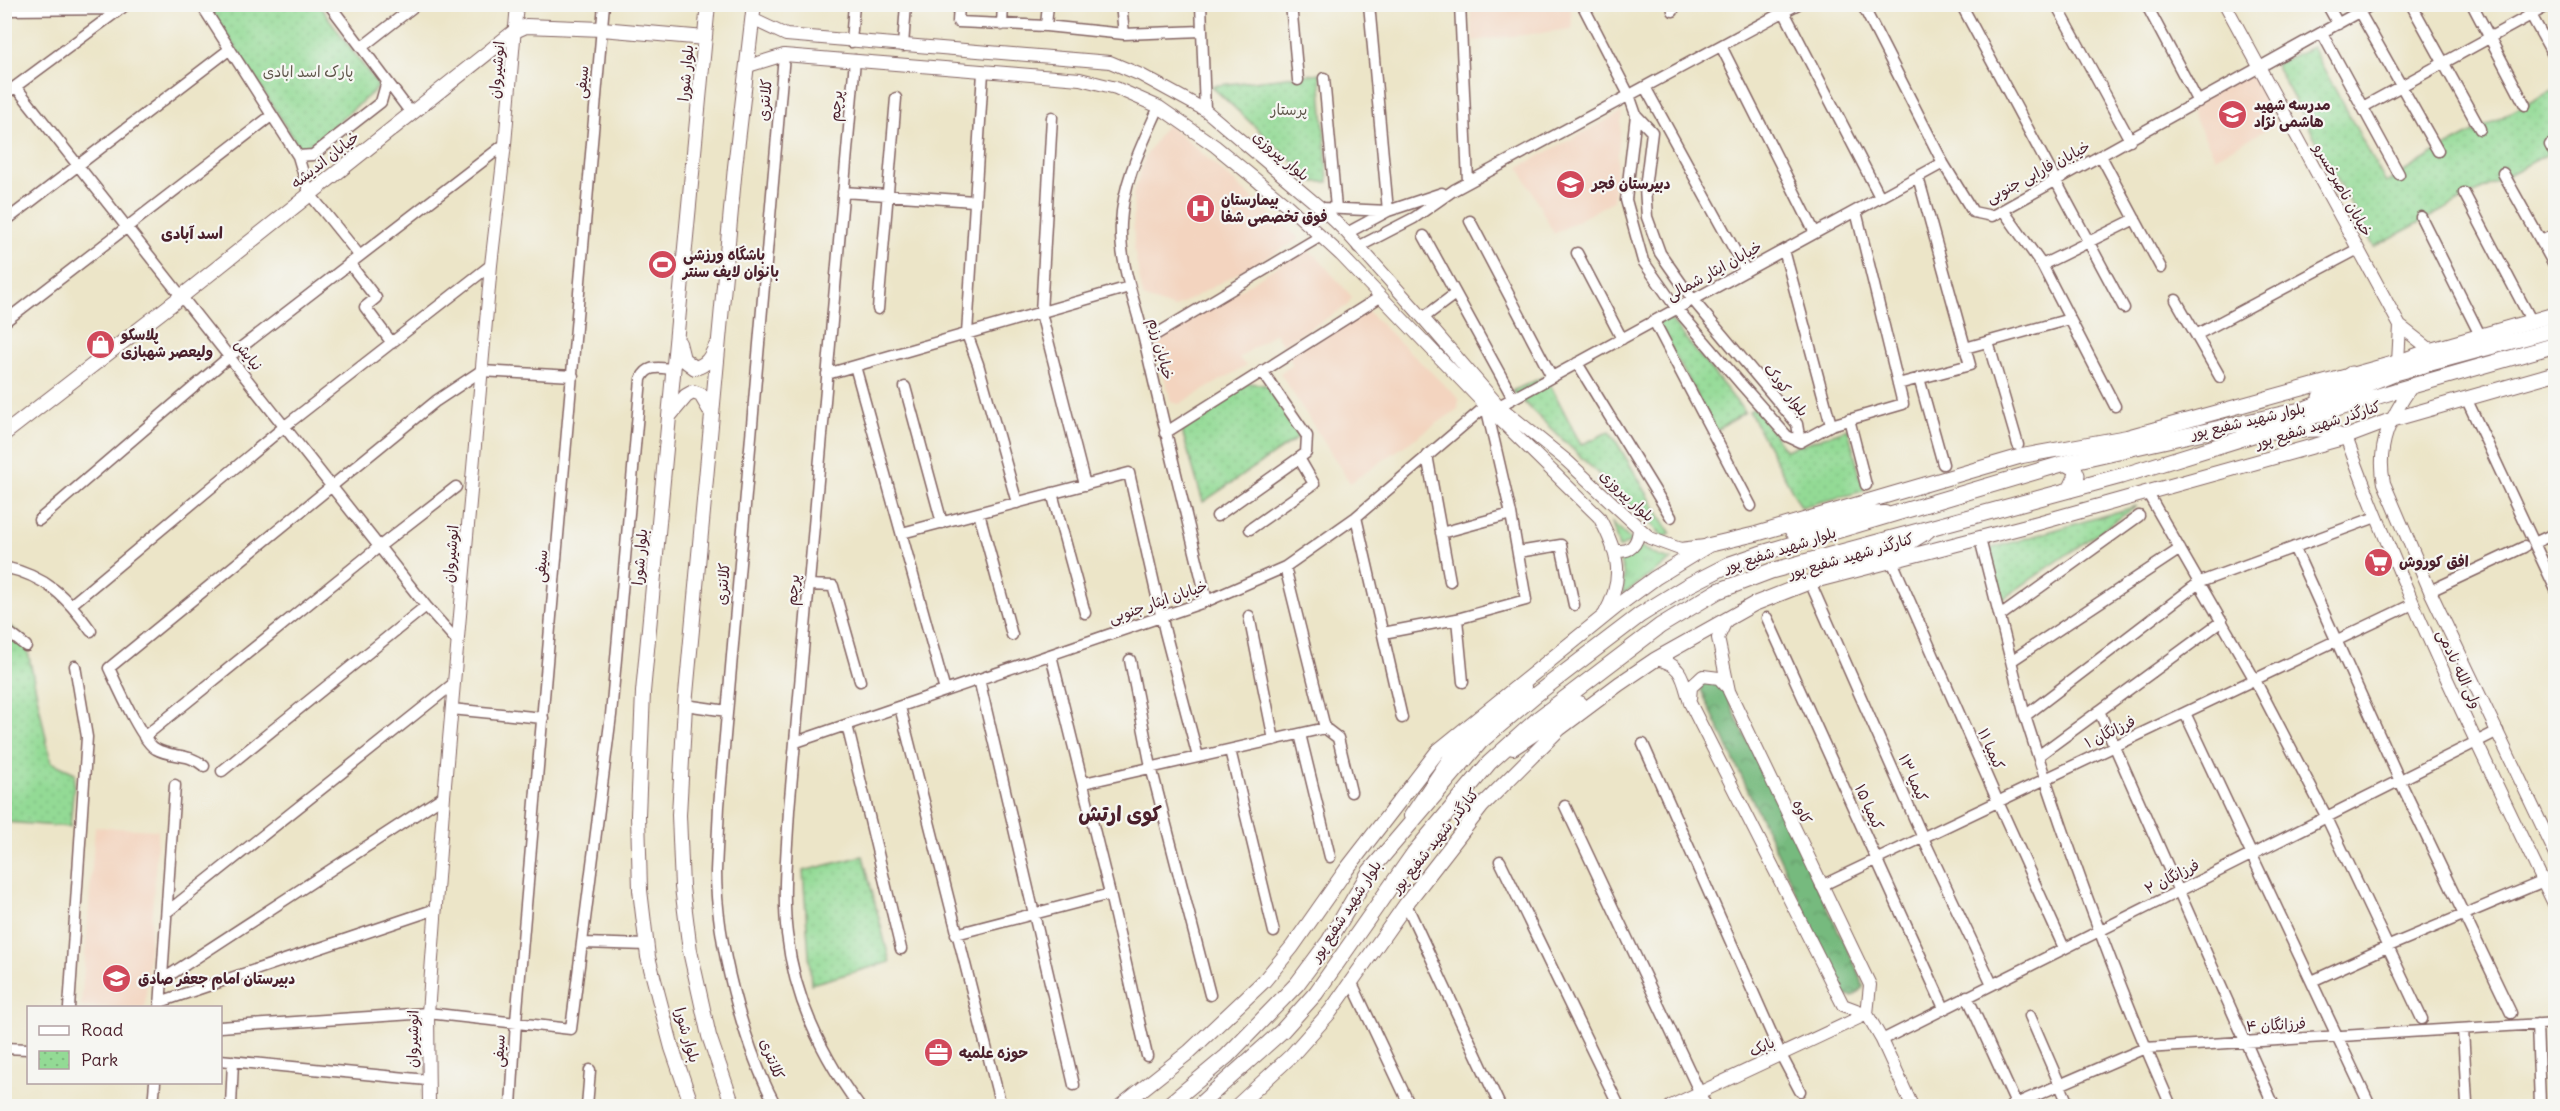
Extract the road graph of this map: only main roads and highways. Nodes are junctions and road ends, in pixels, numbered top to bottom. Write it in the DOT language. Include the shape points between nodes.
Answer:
graph roads {
  1 [pos="708,4"];
  2 [pos="753,12"];
  3 [pos="705,38"];
  4 [pos="2556,314"];
  5 [pos="2556,329"];
  6 [pos="678,332"];
  7 [pos="719,341"];
  8 [pos="2556,345"];
  9 [pos="2556,373"];
  10 [pos="2351,374"];
  11 [pos="2305,409"];
  12 [pos="712,414"];
  13 [pos="670,415"];
  14 [pos="4,434"];
  15 [pos="2117,451"];
  16 [pos="2065,463"];
  17 [pos="2121,476"];
  18 [pos="2070,490"];
  19 [pos="1905,512"];
  20 [pos="1934,528"];
  21 [pos="1756,534"];
  22 [pos="1810,582"];
  23 [pos="1538,668"];
  24 [pos="1619,684"];
  25 [pos="1489,763"];
  26 [pos="1392,844"];
  27 [pos="692,1107"];
  28 [pos="733,1107"];
  29 [pos="1121,1107"];
  30 [pos="1167,1107"];
  31 [pos="1198,1107"];
  32 [pos="1237,1107"];
  1 -- 3 [label="main road, بلوار شورا"];
  2 -- 7 [label="main road, بلوار شورا"];
  3 -- 6 [label="main road, بلوار شورا"];
  3 -- 14 [label="main road, خیابان اندیشه" via="526,26 515,31"];
  4 -- 10 [label="main road"];
  5 -- 11 [label="main road, بلوار شهید شفیع پور" via="2394,374"];
  6 -- 7 [label="main road" via="683,359 695,368 709,360"];
  6 -- 13 [label="main road, بلوار شورا"];
  7 -- 12 [label="main road, بلوار شورا"];
  8 -- 17 [label="main road, بلوار شهید شفیع پور"];
  9 -- 22 [label="main road, کنارگذر شهید شفیع پور" via="1980,539"];
  10 -- 11 [label="main road"];
  10 -- 21 [label="main road" via="2127,437 2022,456"];
  11 -- 15 [label="main road, بلوار شهید شفیع پور"];
  12 -- 13 [label="main road" via="701,395 693,392"];
  12 -- 28 [label="main road, بلوار شورا" via="685,705 679,815 690,951 708,1036"];
  13 -- 27 [label="main road, بلوار شورا" via="643,692 638,803 640,890 647,945 672,1048"];
  15 -- 16 [label="main road, بلوار شهید شفیع پور"];
  15 -- 17 [label="main road" via="2106,463 2106,473"];
  16 -- 18 [label="main road" via="2077,475"];
  16 -- 19 [label="main road, بلوار شهید شفیع پور"];
  17 -- 18 [label="main road, بلوار شهید شفیع پور"];
  18 -- 20 [label="main road, بلوار شهید شفیع پور"];
  19 -- 21 [label="main road" via="1864,514 1790,531"];
  19 -- 26 [label="main road, بلوار شهید شفیع پور" via="1730,564 1641,615 1543,688 1481,741"];
  20 -- 22 [label="main road" via="1909,543 1825,571"];
  20 -- 25 [label="main road, بلوار شهید شفیع پور" via="1733,583 1708,596 1660,626 1580,686"];
  21 -- 23 [label="main road" via="1709,545 1655,578"];
  22 -- 24 [label="main road, کنارگذر شهید شفیع پور" via="1754,604"];
  23 -- 26 [label="main road" via="1512,703 1449,760"];
  23 -- 29 [label="main road" via="1438,751 1264,981 1190,1052"];
  24 -- 25 [label="main road" via="1576,705"];
  24 -- 32 [label="main road, کنارگذر شهید شفیع پور" via="1559,729 1482,806 1330,1011 1291,1056"];
  25 -- 31 [label="main road, بلوار شهید شفیع پور" via="1414,853 1316,993 1282,1031"];
  26 -- 30 [label="main road, بلوار شهید شفیع پور" via="1370,871 1329,940 1297,984 1227,1056"];
}
